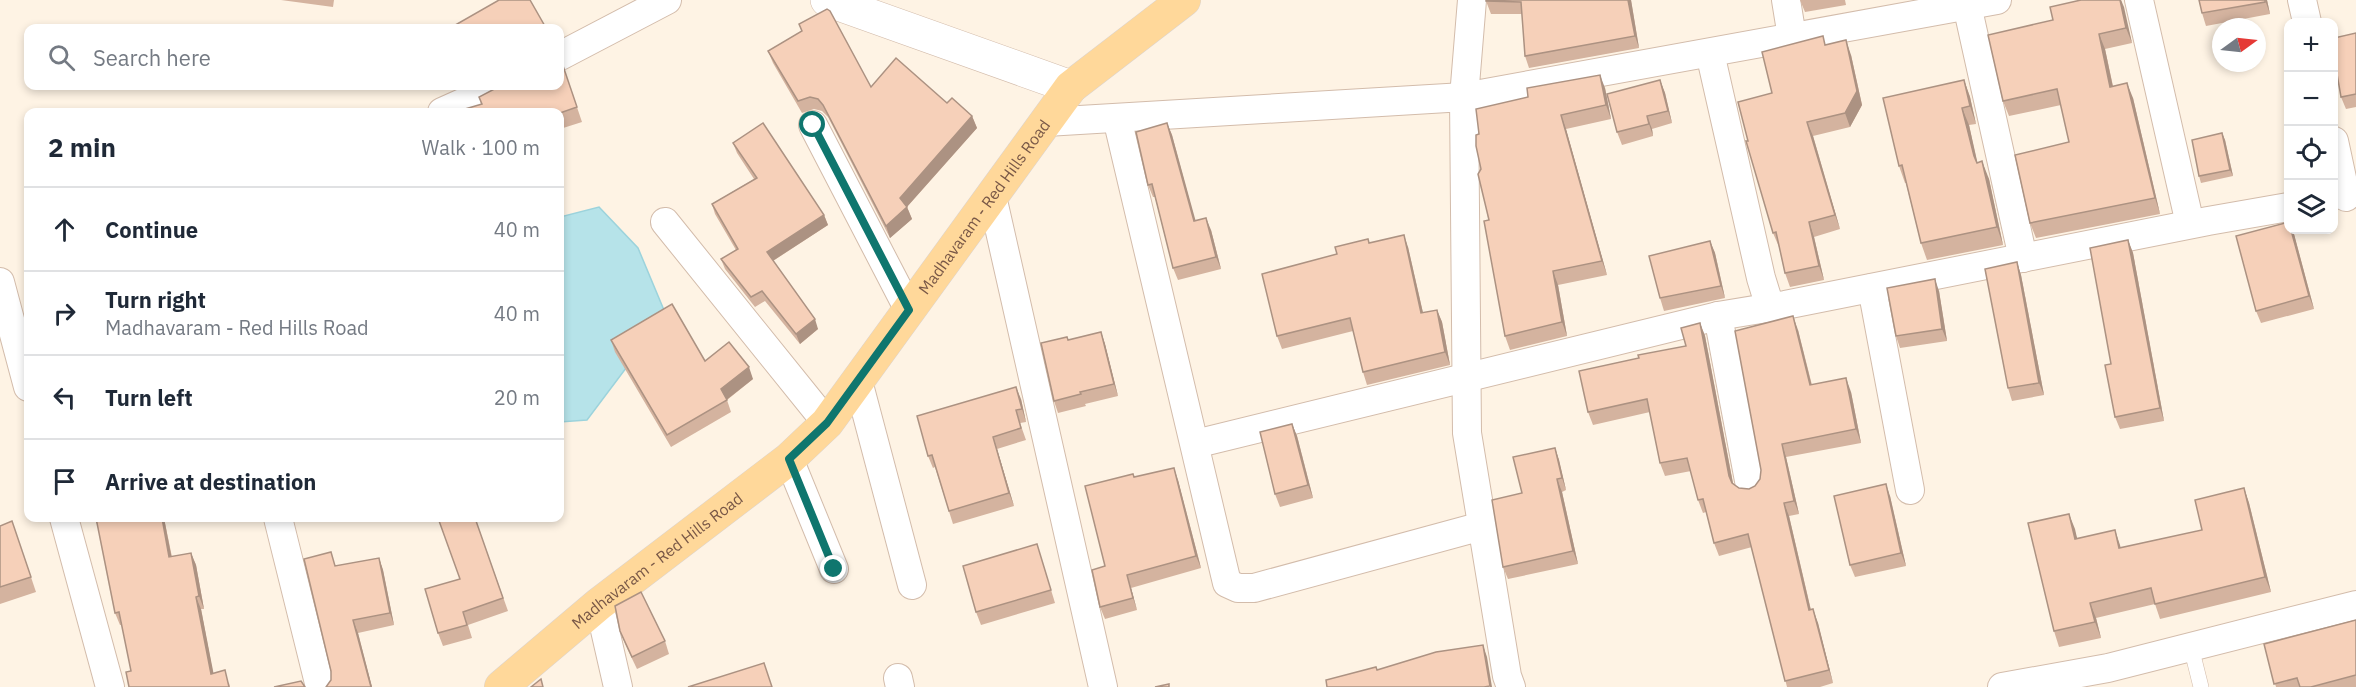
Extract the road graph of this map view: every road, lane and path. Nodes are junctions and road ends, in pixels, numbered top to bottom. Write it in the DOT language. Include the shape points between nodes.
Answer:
graph roads {
  1 [pos="668,0"];
  2 [pos="827,0"];
  3 [pos="1184,0"];
  4 [pos="1472,0"];
  5 [pos="1786,0"];
  6 [pos="1997,0"];
  7 [pos="2139,0"];
  8 [pos="2302,0"];
  9 [pos="1961,4"];
  10 [pos="2306,18"];
  11 [pos="1792,37"];
  12 [pos="1710,53"];
  13 [pos="564,54"];
  14 [pos="1071,87"];
  15 [pos="491,90"];
  16 [pos="1464,97"];
  17 [pos="451,108"];
  18 [pos="1117,118"];
  19 [pos="1046,122"];
  20 [pos="813,125"];
  21 [pos="2338,161"];
  22 [pos="992,196"];
  23 [pos="2345,197"];
  24 [pos="2284,208"];
  25 [pos="665,222"];
  26 [pos="2190,224"];
  27 [pos="2023,258"];
  28 [pos="0,282"];
  29 [pos="1872,288"];
  30 [pos="1770,307"];
  31 [pos="909,310"];
  32 [pos="1718,315"];
  33 [pos="24,372"];
  34 [pos="1466,379"];
  35 [pos="858,381"];
  36 [pos="827,423"];
  37 [pos="1195,444"];
  38 [pos="789,459"];
  39 [pos="1750,486"];
  40 [pos="1910,490"];
  41 [pos="65,522"];
  42 [pos="279,522"];
  43 [pos="1482,525"];
  44 [pos="834,569"];
  45 [pos="912,585"];
  46 [pos="599,604"];
  47 [pos="2356,605"];
  48 [pos="2191,647"];
  49 [pos="110,687"];
  50 [pos="320,687"];
  51 [pos="501,687"];
  52 [pos="618,687"];
  53 [pos="1103,687"];
  54 [pos="1511,687"];
  55 [pos="2002,687"];
  56 [pos="2201,687"];
  1 -- 13 [label="street"];
  2 -- 14 [label="street"];
  3 -- 14 [label="main road, Madhavaram - Red Hills Road"];
  4 -- 16 [label="street"];
  5 -- 11 [label="street"];
  6 -- 9 [label="street"];
  7 -- 26 [label="street"];
  8 -- 10 [label="street"];
  9 -- 11 [label="street"];
  9 -- 27 [label="street"];
  11 -- 12 [label="street"];
  12 -- 16 [label="street"];
  12 -- 30 [label="street"];
  14 -- 19 [label="main road, Madhavaram - Red Hills Road"];
  15 -- 17 [label="street"];
  16 -- 18 [label="street"];
  16 -- 34 [label="street"];
  18 -- 19 [label="street"];
  18 -- 37 [label="street"];
  19 -- 22 [label="main road, Madhavaram - Red Hills Road"];
  20 -- 31 [label="street"];
  21 -- 23 [label="street"];
  22 -- 31 [label="main road, Madhavaram - Red Hills Road"];
  22 -- 53 [label="street"];
  24 -- 26 [label="street"];
  25 -- 36 [label="street"];
  26 -- 27 [label="street"];
  27 -- 29 [label="street"];
  28 -- 33 [label="street"];
  29 -- 30 [label="street"];
  29 -- 40 [label="street"];
  30 -- 32 [label="street"];
  31 -- 35 [label="main road, Madhavaram - Red Hills Road"];
  32 -- 34 [label="street"];
  32 -- 39 [label="street"];
  34 -- 37 [label="street"];
  34 -- 43 [label="street" via="1467,433"];
  35 -- 36 [label="main road, Madhavaram - Red Hills Road"];
  35 -- 45 [label="street"];
  36 -- 38 [label="main road, Madhavaram - Red Hills Road"];
  37 -- 43 [label="street" via="1227,583 1238,588 1254,588"];
  38 -- 44 [label="street"];
  38 -- 46 [label="main road, Madhavaram - Red Hills Road"];
  41 -- 49 [label="street"];
  42 -- 50 [label="street"];
  43 -- 54 [label="street"];
  46 -- 51 [label="main road, Madhavaram - Red Hills Road"];
  46 -- 52 [label="street"];
  47 -- 48 [label="street"];
  48 -- 55 [label="street" via="2108,668"];
  48 -- 56 [label="lane"];
}
